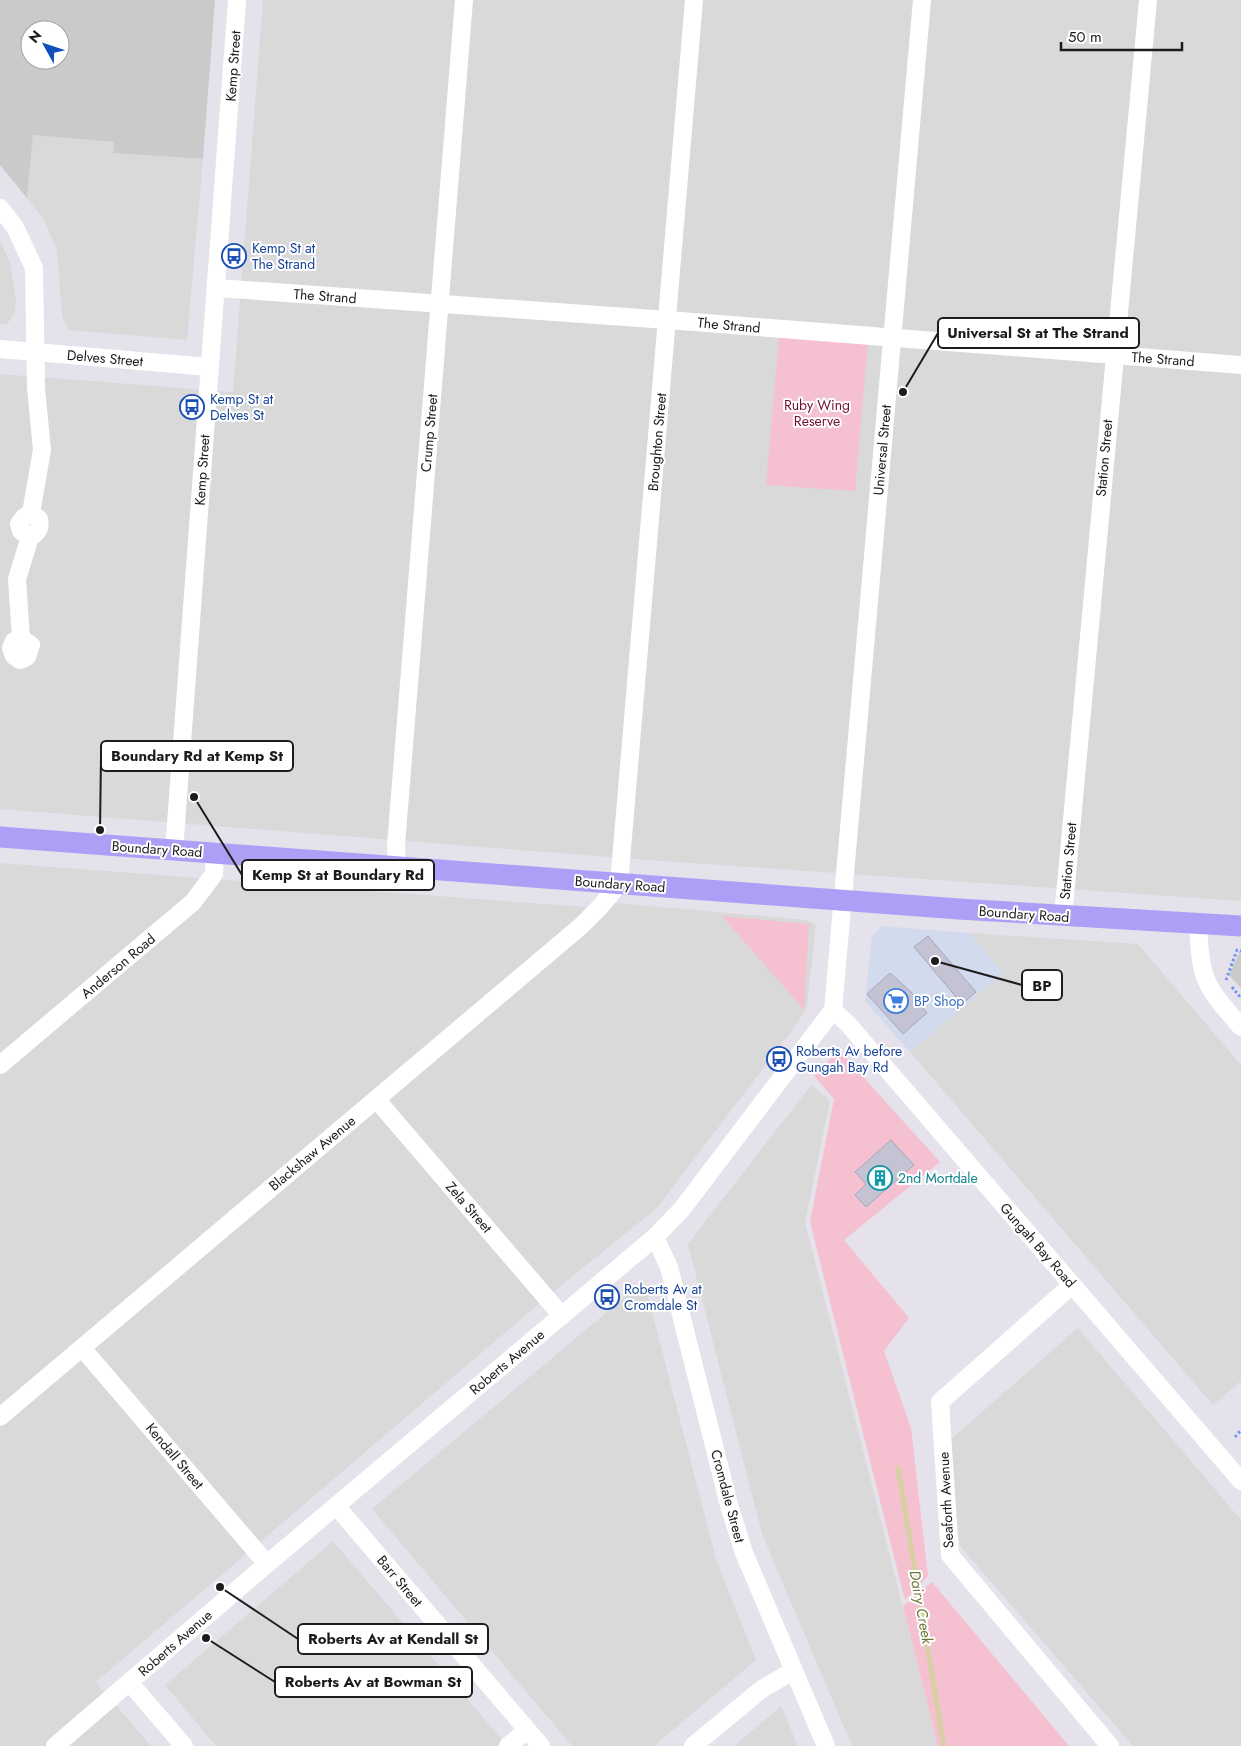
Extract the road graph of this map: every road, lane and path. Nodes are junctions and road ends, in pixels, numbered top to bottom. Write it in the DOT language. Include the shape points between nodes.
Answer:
graph roads {
  1 [pos="237,0"];
  2 [pos="464,0"];
  3 [pos="694,0"];
  4 [pos="922,0"];
  5 [pos="1148,0"];
  6 [pos="0,208"];
  7 [pos="217,288"];
  8 [pos="439,303"];
  9 [pos="668,320"];
  10 [pos="892,338"];
  11 [pos="0,349"];
  12 [pos="36,352"];
  13 [pos="1114,356"];
  14 [pos="1241,365"];
  15 [pos="209,366"];
  16 [pos="21,638"];
  17 [pos="0,837"];
  18 [pos="174,851"];
  19 [pos="215,854"];
  20 [pos="397,866"];
  21 [pos="619,884"];
  22 [pos="843,900"];
  23 [pos="1063,916"];
  24 [pos="1198,924"];
  25 [pos="1241,926"];
  26 [pos="1239,951"];
  27 [pos="1241,998"];
  28 [pos="833,1010"];
  29 [pos="1241,1027"];
  30 [pos="0,1065"];
  31 [pos="376,1099"];
  32 [pos="655,1237"];
  33 [pos="1072,1285"];
  34 [pos="562,1316"];
  35 [pos="83,1349"];
  36 [pos="0,1417"];
  37 [pos="1241,1430"];
  38 [pos="1235,1437"];
  39 [pos="1241,1481"];
  40 [pos="337,1507"];
  41 [pos="267,1564"];
  42 [pos="793,1671"];
  43 [pos="130,1683"];
  44 [pos="527,1730"];
  45 [pos="55,1746"];
  46 [pos="184,1746"];
  47 [pos="508,1746"];
  48 [pos="542,1746"];
  49 [pos="693,1746"];
  50 [pos="826,1746"];
  51 [pos="1110,1746"];
  1 -- 7 [label="street, Kemp Street"];
  2 -- 8 [label="street, Crump Street"];
  3 -- 9 [label="street, Broughton Street"];
  4 -- 10 [label="street, Universal Street"];
  5 -- 13 [label="street, Station Street"];
  6 -- 12 [label="street" via="16,227 34,268"];
  7 -- 8 [label="street, The Strand"];
  7 -- 15 [label="street, Kemp Street"];
  8 -- 9 [label="street, The Strand"];
  8 -- 20 [label="street, Crump Street" via="396,845"];
  9 -- 10 [label="street, The Strand"];
  9 -- 21 [label="street, Broughton Street"];
  10 -- 13 [label="street, The Strand"];
  10 -- 22 [label="street, Universal Street"];
  11 -- 12 [label="street, Delves Street"];
  12 -- 15 [label="street, Delves Street"];
  12 -- 16 [label="street" via="42,450 31,513 19,524 21,531 30,537 17,579"];
  13 -- 14 [label="street, The Strand"];
  13 -- 23 [label="street, Station Street"];
  15 -- 18 [label="street, Kemp Street"];
  17 -- 18 [label="main road, Boundary Road"];
  18 -- 19 [label="main road, Boundary Road"];
  19 -- 20 [label="main road, Boundary Road"];
  19 -- 30 [label="street, Anderson Road" via="214,874 193,902"];
  20 -- 21 [label="main road, Boundary Road"];
  21 -- 22 [label="main road, Boundary Road"];
  21 -- 31 [label="street, Blackshaw Avenue" via="581,926"];
  22 -- 23 [label="main road, Boundary Road"];
  22 -- 28 [label="street"];
  23 -- 24 [label="main road, Boundary Road"];
  24 -- 25 [label="main road, Boundary Road"];
  24 -- 29 [label="street" via="1204,980"];
  26 -- 27 [label="path" via="1225,980"];
  28 -- 32 [label="street, Roberts Avenue" via="682,1209"];
  28 -- 33 [label="street, Gungah Bay Road"];
  31 -- 34 [label="street, Zela Street"];
  31 -- 35 [label="street, Blackshaw Avenue"];
  32 -- 34 [label="street, Roberts Avenue"];
  32 -- 42 [label="street, Cromdale Street" via="669,1267 735,1528 752,1577"];
  33 -- 39 [label="street, Gungah Bay Road"];
  33 -- 51 [label="street, Seaforth Avenue" via="940,1402 950,1556"];
  34 -- 40 [label="street, Roberts Avenue"];
  35 -- 36 [label="street, Blackshaw Avenue"];
  35 -- 41 [label="street, Kendall Street"];
  37 -- 38 [label="path"];
  40 -- 41 [label="street, Roberts Avenue"];
  40 -- 44 [label="street, Barr Street"];
  41 -- 43 [label="street, Roberts Avenue"];
  42 -- 49 [label="street" via="762,1689"];
  42 -- 50 [label="street, Cromdale Street"];
  43 -- 45 [label="street, Roberts Avenue"];
  43 -- 46 [label="street"];
  44 -- 47 [label="street"];
  44 -- 48 [label="street, Barr Street"];
}
